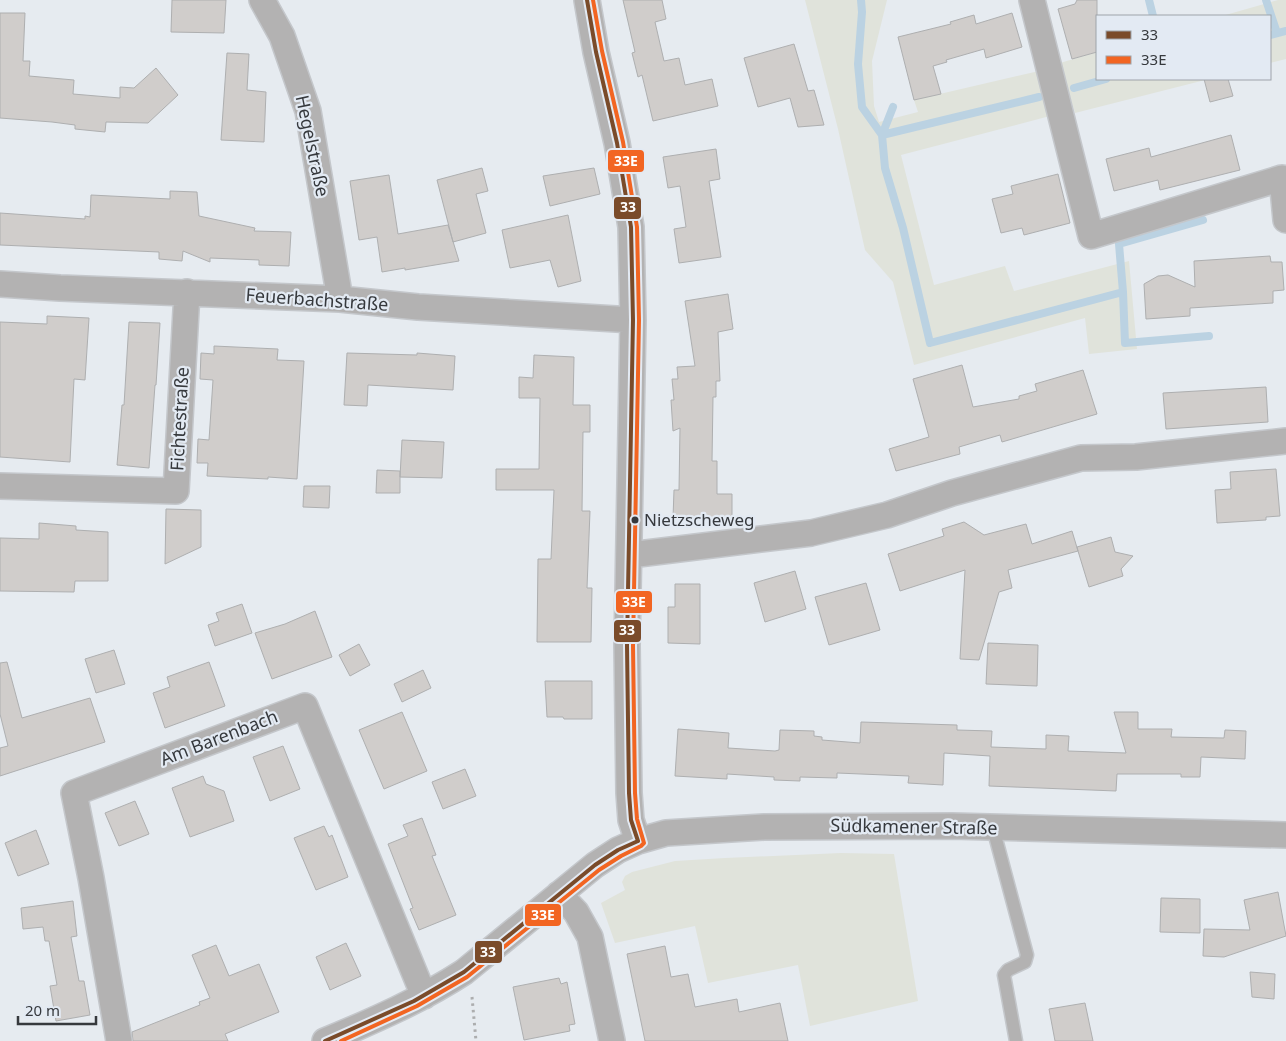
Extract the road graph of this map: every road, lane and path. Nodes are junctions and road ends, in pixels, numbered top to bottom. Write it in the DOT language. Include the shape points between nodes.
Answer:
graph roads {
  1 [pos="262,0"];
  2 [pos="587,0"];
  3 [pos="1032,0"];
  4 [pos="1284,177"];
  5 [pos="1286,220"];
  6 [pos="0,284"];
  7 [pos="188,292"];
  8 [pos="340,300"];
  9 [pos="633,320"];
  10 [pos="1286,441"];
  11 [pos="0,486"];
  12 [pos="630,555"];
  13 [pos="994,828"];
  14 [pos="1286,835"];
  15 [pos="638,840"];
  16 [pos="559,894"];
  17 [pos="464,972"];
  18 [pos="424,996"];
  19 [pos="119,1041"];
  20 [pos="325,1041"];
  21 [pos="476,1041"];
  22 [pos="612,1041"];
  23 [pos="1016,1041"];
  1 -- 8 [label="street, Hegelstraße" via="282,36 308,111"];
  2 -- 9 [label="street" via="631,227"];
  3 -- 4 [label="street" via="1091,236"];
  4 -- 5 [label="street"];
  6 -- 7 [label="street, Feuerbachstraße"];
  7 -- 8 [label="street, Feuerbachstraße"];
  7 -- 11 [label="street, Fichtestraße" via="176,491"];
  8 -- 9 [label="street, Feuerbachstraße"];
  9 -- 12 [label="street"];
  10 -- 12 [label="street" via="1136,457 1081,458 952,493 887,515 811,533"];
  12 -- 15 [label="street" via="628,793 631,820"];
  13 -- 14 [label="street, Südkamener Straße"];
  13 -- 15 [label="street, Südkamener Straße" via="764,827 666,833"];
  13 -- 23 [label="lane" via="1027,954 1025,962 1004,975"];
  15 -- 16 [label="street, Südkamener Straße" via="595,864"];
  16 -- 17 [label="street, Südkamener Straße"];
  16 -- 22 [label="street" via="576,912 590,937"];
  17 -- 18 [label="street, Südkamener Straße"];
  17 -- 21 [label="path" via="471,994"];
  18 -- 19 [label="street, Am Barenbach" via="305,706 74,793"];
  18 -- 20 [label="street, Südkamener Straße"];
}
